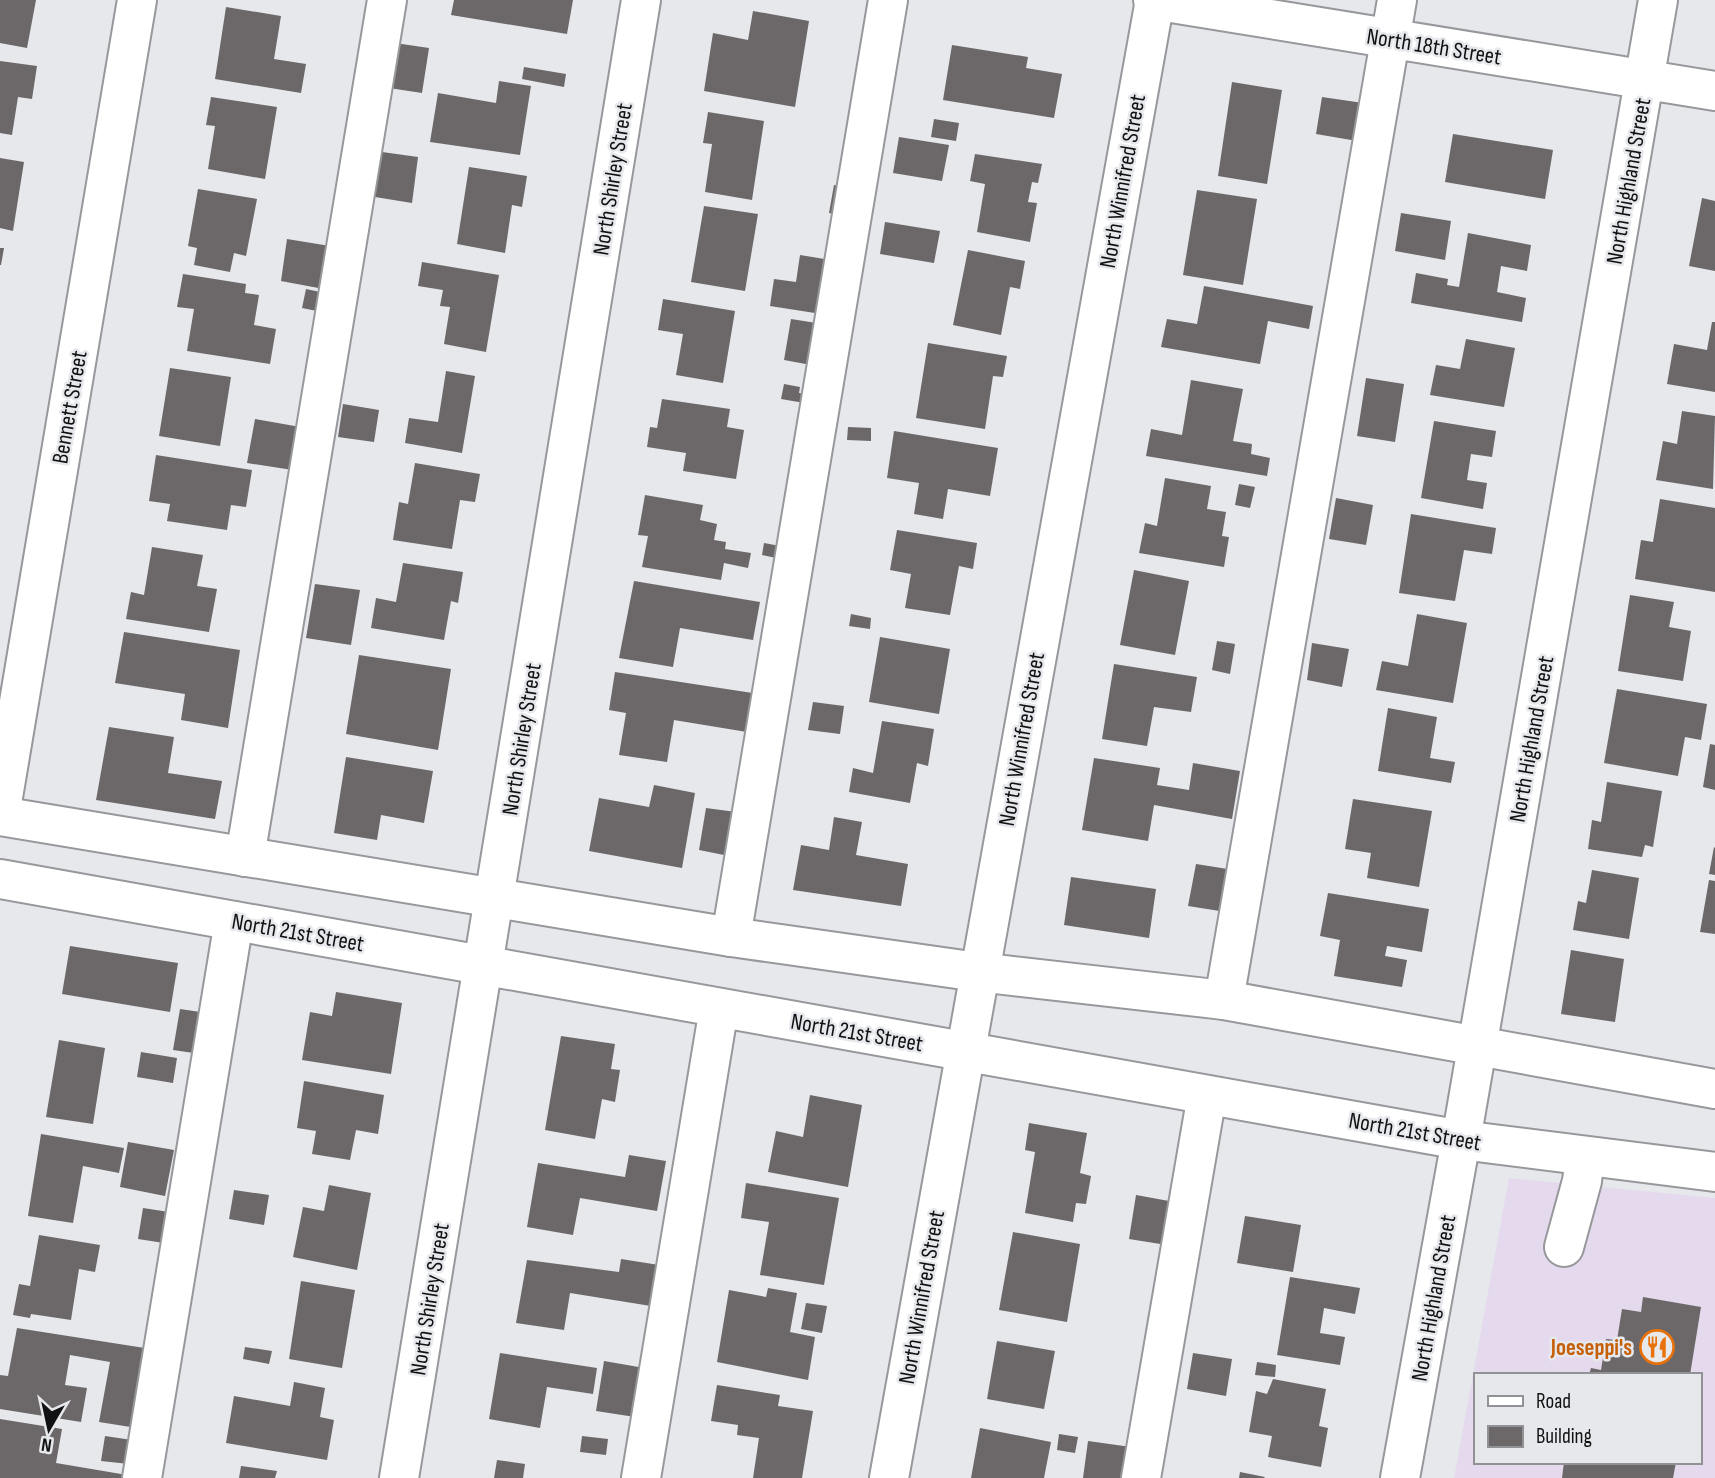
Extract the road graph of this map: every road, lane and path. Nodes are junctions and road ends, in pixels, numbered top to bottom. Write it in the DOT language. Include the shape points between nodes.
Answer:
graph roads {
  1 [pos="137,0"];
  2 [pos="387,0"];
  3 [pos="641,0"];
  4 [pos="888,0"];
  5 [pos="1154,0"];
  6 [pos="1397,0"];
  7 [pos="1658,0"];
  8 [pos="1390,39"];
  9 [pos="1646,80"];
  10 [pos="1715,91"];
  11 [pos="0,815"];
  12 [pos="245,857"];
  13 [pos="0,879"];
  14 [pos="495,899"];
  15 [pos="234,921"];
  16 [pos="731,937"];
  17 [pos="485,965"];
  18 [pos="978,972"];
  19 [pos="1224,1000"];
  20 [pos="719,1008"];
  21 [pos="1478,1047"];
  22 [pos="964,1051"];
  23 [pos="1715,1089"];
  24 [pos="1207,1095"];
  25 [pos="1461,1140"];
  26 [pos="1585,1157"];
  27 [pos="1715,1172"];
  28 [pos="1563,1247"];
  29 [pos="142,1478"];
  30 [pos="399,1478"];
  31 [pos="641,1478"];
  32 [pos="889,1478"];
  33 [pos="1141,1478"];
  34 [pos="1400,1478"];
  1 -- 11 [label="street, Bennett Street"];
  2 -- 12 [label="street"];
  3 -- 14 [label="street, North Shirley Street"];
  4 -- 16 [label="street"];
  5 -- 8 [label="street, North 18th Street"];
  5 -- 18 [label="street, North Winnifred Street"];
  6 -- 8 [label="street"];
  7 -- 9 [label="street, North Highland Street"];
  8 -- 9 [label="street, North 18th Street"];
  8 -- 19 [label="street"];
  9 -- 10 [label="street, North 18th Street"];
  9 -- 21 [label="street, North Highland Street"];
  11 -- 12 [label="street"];
  12 -- 14 [label="street"];
  13 -- 15 [label="street, North 21st Street"];
  14 -- 16 [label="street"];
  14 -- 17 [label="street, North Shirley Street"];
  15 -- 17 [label="street, North 21st Street"];
  15 -- 29 [label="street"];
  16 -- 18 [label="street"];
  17 -- 20 [label="street, North 21st Street"];
  17 -- 30 [label="street, North Shirley Street"];
  18 -- 19 [label="street"];
  18 -- 22 [label="street, North Winnifred Street"];
  19 -- 21 [label="street"];
  20 -- 22 [label="street, North 21st Street"];
  20 -- 31 [label="street"];
  21 -- 23 [label="street"];
  21 -- 25 [label="street, North Highland Street"];
  22 -- 24 [label="street, North 21st Street"];
  22 -- 32 [label="street, North Winnifred Street"];
  24 -- 25 [label="street, North 21st Street"];
  24 -- 33 [label="street"];
  25 -- 26 [label="street, North 21st Street"];
  25 -- 34 [label="street, North Highland Street"];
  26 -- 27 [label="street, North 21st Street"];
  26 -- 28 [label="street"];
}
